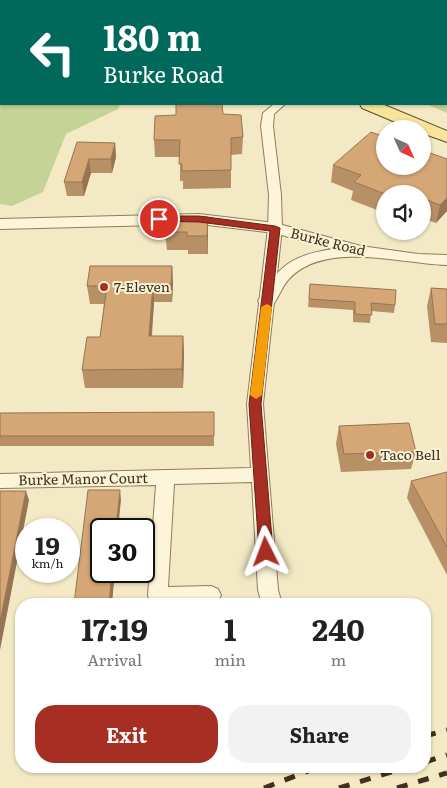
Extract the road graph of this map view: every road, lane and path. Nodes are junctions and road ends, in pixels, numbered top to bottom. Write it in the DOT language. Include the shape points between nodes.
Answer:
graph roads {
  1 [pos="279,105"];
  2 [pos="370,105"];
  3 [pos="400,105"];
  4 [pos="447,125"];
  5 [pos="447,137"];
  6 [pos="0,224"];
  7 [pos="275,228"];
  8 [pos="360,251"];
  9 [pos="447,260"];
  10 [pos="267,301"];
  11 [pos="261,475"];
  12 [pos="165,477"];
  13 [pos="0,481"];
  14 [pos="211,595"];
  15 [pos="270,598"];
  1 -- 7 [label="street" via="269,113 267,126 275,189"];
  2 -- 5 [label="main road"];
  3 -- 4 [label="main road"];
  6 -- 7 [label="street, Burke Road" via="199,219"];
  7 -- 8 [label="street, Burke Road"];
  7 -- 10 [label="street"];
  8 -- 9 [label="street, Burke Road"];
  8 -- 10 [label="street" via="322,256 294,267 284,274"];
  10 -- 11 [label="street" via="255,404"];
  11 -- 12 [label="street, Burke Manor Court"];
  11 -- 15 [label="street"];
  12 -- 13 [label="street, Burke Manor Court"];
  12 -- 14 [label="street, Burke Manor Court" via="158,596"];
}
